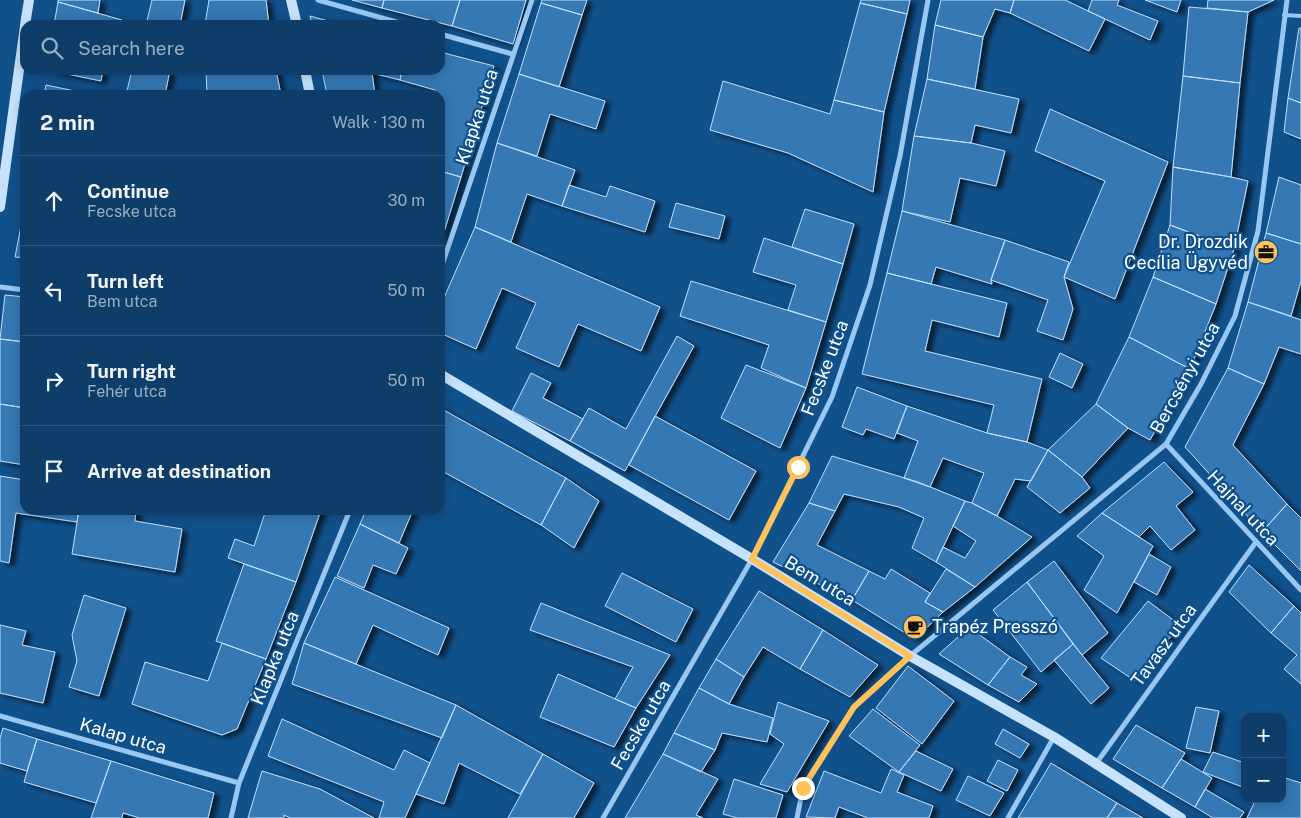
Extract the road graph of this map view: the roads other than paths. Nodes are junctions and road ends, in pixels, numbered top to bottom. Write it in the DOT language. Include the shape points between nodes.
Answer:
graph roads {
  1 [pos="29,0"];
  2 [pos="292,0"];
  3 [pos="318,0"];
  4 [pos="532,0"];
  5 [pos="928,0"];
  6 [pos="1287,0"];
  7 [pos="1284,15"];
  8 [pos="1301,16"];
  9 [pos="26,20"];
  10 [pos="296,20"];
  11 [pos="389,20"];
  12 [pos="445,35"];
  13 [pos="512,54"];
  14 [pos="20,62"];
  15 [pos="306,75"];
  16 [pos="309,90"];
  17 [pos="0,207"];
  18 [pos="445,256"];
  19 [pos="0,287"];
  20 [pos="20,289"];
  21 [pos="445,377"];
  22 [pos="1166,444"];
  23 [pos="348,515"];
  24 [pos="1256,542"];
  25 [pos="752,559"];
  26 [pos="1301,590"];
  27 [pos="910,656"];
  28 [pos="0,716"];
  29 [pos="1054,737"];
  30 [pos="1095,765"];
  31 [pos="239,783"];
  32 [pos="231,818"];
  33 [pos="603,818"];
  34 [pos="797,818"];
  35 [pos="1008,818"];
  36 [pos="1181,818"];
  1 -- 9 [label="street"];
  2 -- 10 [label="street"];
  3 -- 11 [label="street"];
  4 -- 13 [label="street, Klapka utca"];
  5 -- 25 [label="street, Fecske utca" via="900,156 870,284 832,397"];
  6 -- 7 [label="street, Bercsényi utca"];
  7 -- 8 [label="lane"];
  7 -- 22 [label="street, Bercsényi utca" via="1258,232 1235,316"];
  12 -- 13 [label="street"];
  13 -- 18 [label="street, Klapka utca"];
  14 -- 17 [label="street"];
  15 -- 16 [label="street"];
  19 -- 20 [label="street"];
  21 -- 25 [label="street, Bem utca"];
  22 -- 24 [label="street, Hajnal utca"];
  22 -- 27 [label="street, Bercsényi utca"];
  23 -- 31 [label="street, Klapka utca"];
  24 -- 26 [label="street, Hajnal utca"];
  24 -- 30 [label="street, Tavasz utca"];
  25 -- 27 [label="street, Bem utca"];
  25 -- 33 [label="street, Fecske utca"];
  27 -- 29 [label="street, Bem utca"];
  27 -- 34 [label="street, Bercsényi utca" via="854,707 803,788"];
  28 -- 31 [label="street, Kalap utca"];
  29 -- 30 [label="street, Bem utca"];
  29 -- 35 [label="street"];
  30 -- 36 [label="street, Bem utca"];
  31 -- 32 [label="street, Klapka utca"];
}
